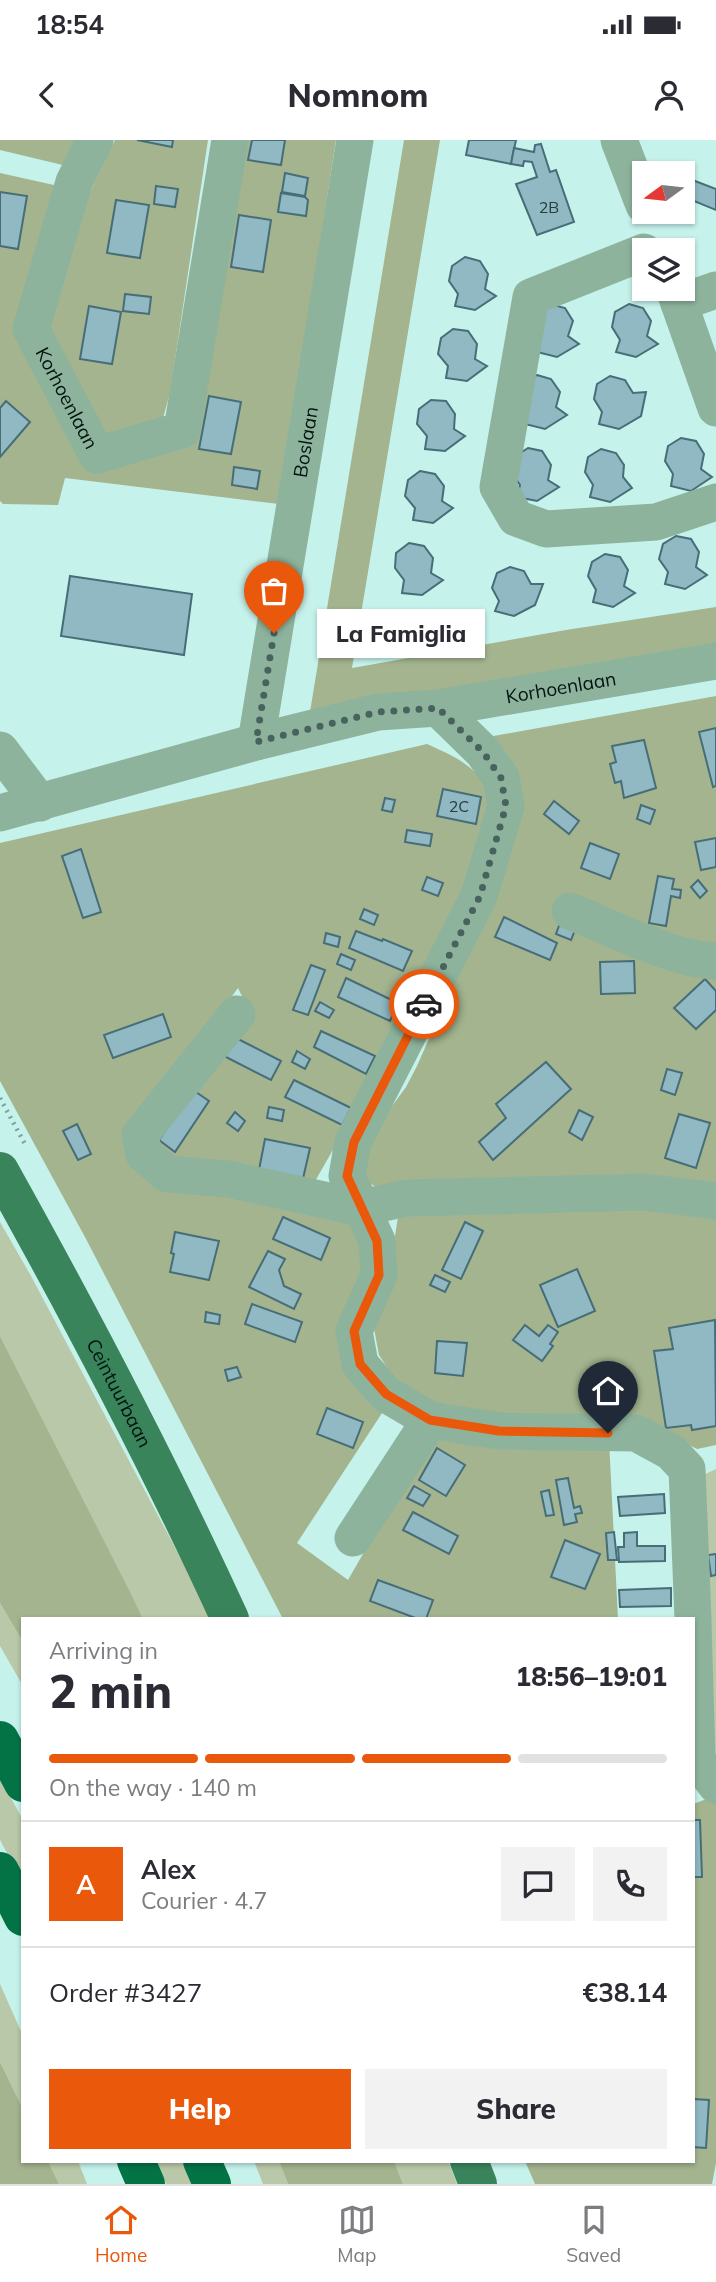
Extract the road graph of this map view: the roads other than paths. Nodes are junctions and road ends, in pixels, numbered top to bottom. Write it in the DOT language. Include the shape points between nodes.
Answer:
graph roads {
  1 [pos="95,140"];
  2 [pos="230,140"];
  3 [pos="355,140"];
  4 [pos="618,140"];
  5 [pos="632,175"];
  6 [pos="632,258"];
  7 [pos="716,290"];
  8 [pos="695,293"];
  9 [pos="678,301"];
  10 [pos="716,408"];
  11 [pos="716,502"];
  12 [pos="716,661"];
  13 [pos="438,708"];
  14 [pos="256,742"];
  15 [pos="0,750"];
  16 [pos="40,803"];
  17 [pos="0,813"];
  18 [pos="570,911"];
  19 [pos="716,961"];
  20 [pos="237,1014"];
  21 [pos="0,1171"];
  22 [pos="716,1201"];
  23 [pos="361,1208"];
  24 [pos="430,1420"];
  25 [pos="701,1464"];
  26 [pos="353,1538"];
  27 [pos="229,1617"];
  28 [pos="693,1617"];
  29 [pos="695,1690"];
  30 [pos="0,1740"];
  31 [pos="21,1779"];
  32 [pos="708,1788"];
  33 [pos="0,1871"];
  34 [pos="21,1913"];
  35 [pos="137,2163"];
  36 [pos="203,2163"];
  37 [pos="470,2163"];
  38 [pos="146,2184"];
  39 [pos="212,2184"];
  40 [pos="478,2184"];
  1 -- 2 [label="street, Korhoenlaan" via="74,182 31,329 97,455 182,430"];
  3 -- 14 [label="street, Boslaan"];
  4 -- 5 [label="street"];
  6 -- 11 [label="street" via="531,297 498,487 516,518 547,529 656,522"];
  7 -- 8 [label="street"];
  9 -- 10 [label="street"];
  12 -- 13 [label="street, Korhoenlaan"];
  13 -- 14 [label="street, Korhoenlaan" via="378,712"];
  13 -- 23 [label="street" via="483,752 501,778 506,806 480,896 354,1142 347,1176"];
  14 -- 16 [label="street, Korhoenlaan"];
  15 -- 16 [label="street"];
  16 -- 17 [label="street, Korhoenlaan"];
  18 -- 19 [label="street" via="647,943"];
  20 -- 23 [label="street" via="140,1135 144,1154 167,1174 228,1180"];
  21 -- 27 [label="main road, Ceintuurbaan" via="191,1533"];
  22 -- 23 [label="street" via="644,1192 407,1198"];
  23 -- 24 [label="street" via="377,1241 379,1275 354,1331 360,1364 386,1394"];
  24 -- 25 [label="street" via="499,1431 636,1433"];
  24 -- 26 [label="street"];
  25 -- 28 [label="street"];
  29 -- 32 [label="street" via="697,1760"];
  30 -- 31 [label="highway"];
  33 -- 34 [label="highway"];
  35 -- 38 [label="highway"];
  36 -- 39 [label="highway"];
  37 -- 40 [label="main road"];
}
